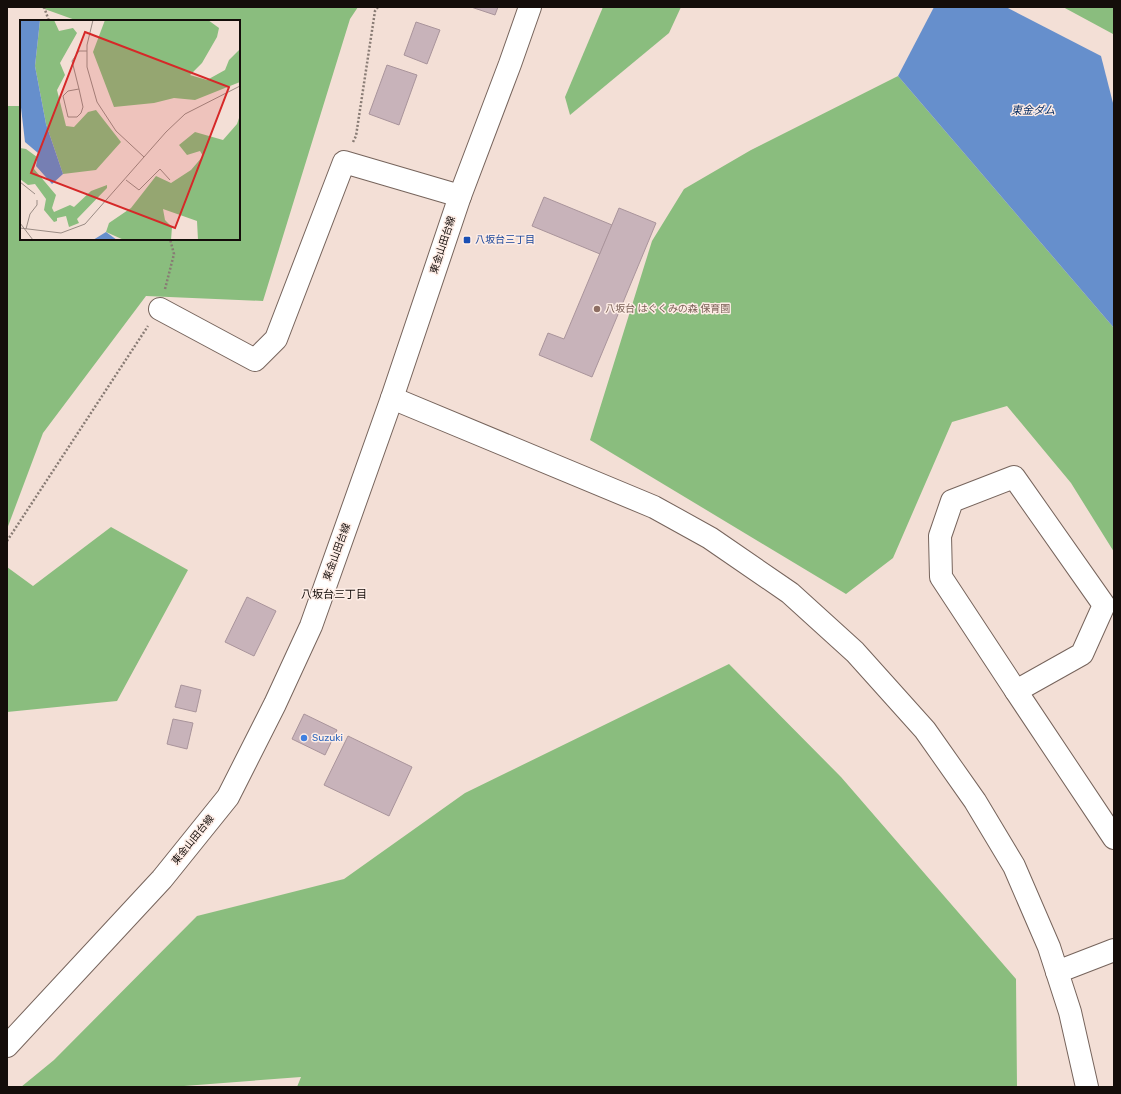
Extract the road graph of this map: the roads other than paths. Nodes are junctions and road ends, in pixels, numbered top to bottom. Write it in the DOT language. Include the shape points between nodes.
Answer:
graph roads {
  1 [pos="530,7"];
  2 [pos="460,196"];
  3 [pos="160,309"];
  4 [pos="392,398"];
  5 [pos="1016,691"];
  6 [pos="1114,838"];
  7 [pos="1114,950"];
  8 [pos="1057,972"];
  9 [pos="7,1046"];
  10 [pos="1088,1087"];
  1 -- 2 [label="street, 東金山田台線"];
  2 -- 3 [label="street" via="344,162 276,340 255,360"];
  2 -- 4 [label="street, 東金山田台線"];
  4 -- 8 [label="street" via="654,506 710,538 790,593 855,652 924,730 975,800 1014,866"];
  4 -- 9 [label="street, 東金山田台線" via="311,626 228,797 162,879"];
  5 -- 5 [label="street" via="941,577 940,536 952,501 1014,478 1104,605 1082,654"];
  5 -- 6 [label="street"];
  7 -- 8 [label="street"];
  8 -- 10 [label="street" via="1070,1012"];
}
